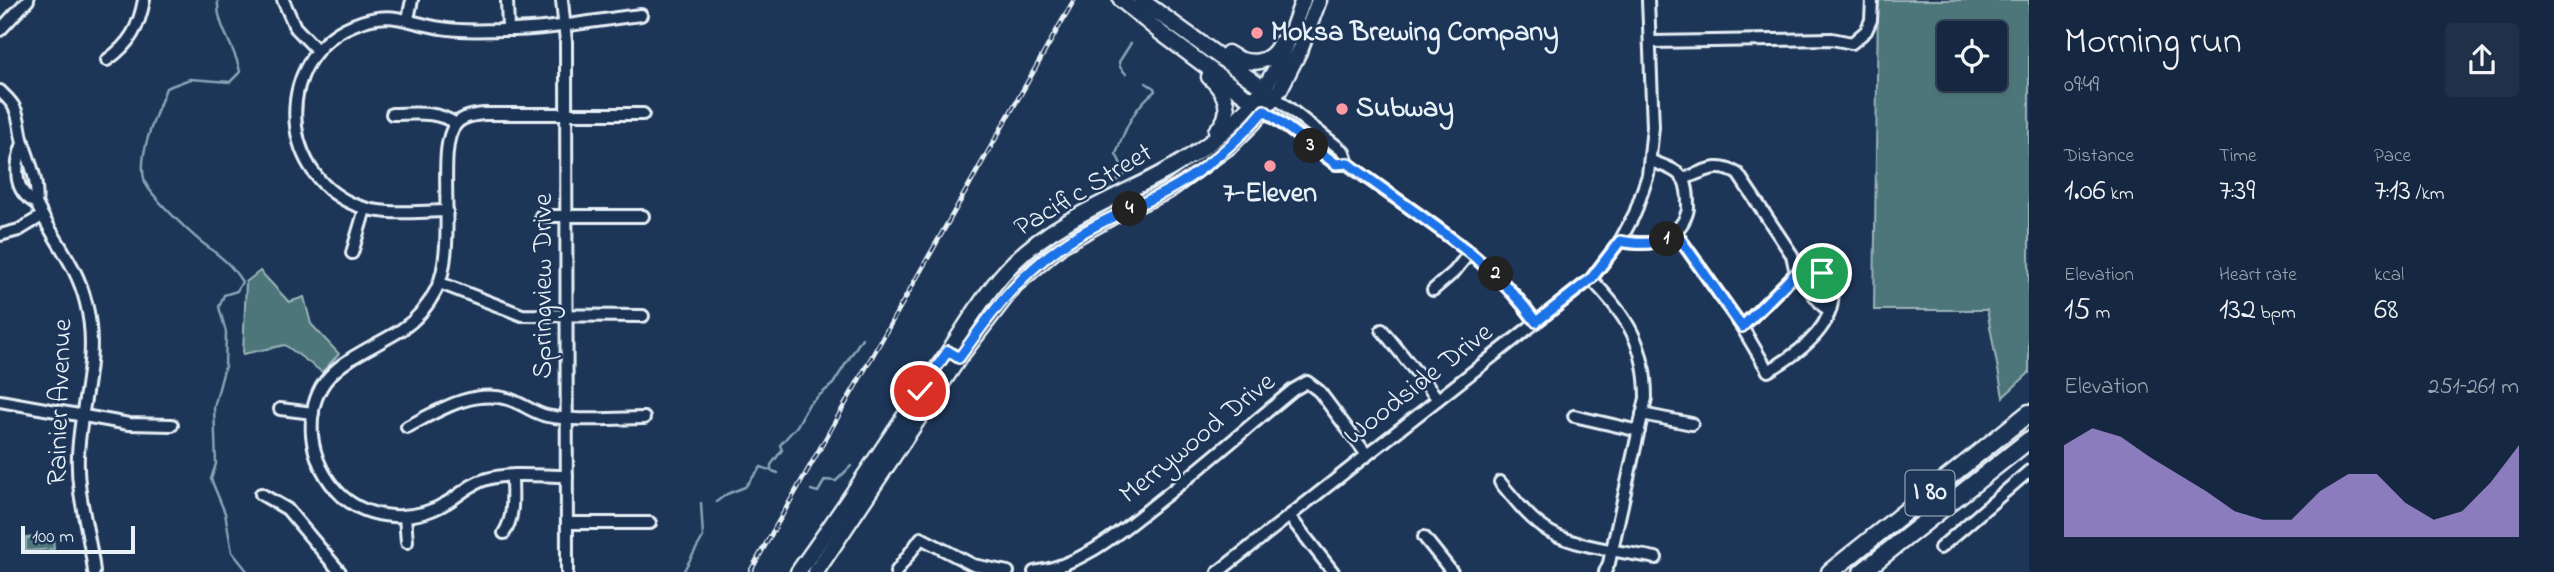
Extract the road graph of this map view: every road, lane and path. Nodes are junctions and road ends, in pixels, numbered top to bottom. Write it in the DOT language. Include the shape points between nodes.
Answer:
graph roads {
  1 [pos="28,0"];
  2 [pos="144,0"];
  3 [pos="283,0"];
  4 [pos="412,0"];
  5 [pos="507,0"];
  6 [pos="562,0"];
  7 [pos="1121,0"];
  8 [pos="1141,0"];
  9 [pos="1319,0"];
  10 [pos="1872,0"];
  11 [pos="1303,1"];
  12 [pos="1649,1"];
  13 [pos="641,15"];
  14 [pos="408,19"];
  15 [pos="565,24"];
  16 [pos="0,30"];
  17 [pos="508,30"];
  18 [pos="1202,42"];
  19 [pos="1651,42"];
  20 [pos="317,50"];
  21 [pos="1191,55"];
  22 [pos="107,60"];
  23 [pos="0,91"];
  24 [pos="1269,92"];
  25 [pos="1259,106"];
  26 [pos="391,114"];
  27 [pos="566,114"];
  28 [pos="643,114"];
  29 [pos="456,124"];
  30 [pos="23,143"];
  31 [pos="1206,145"];
  32 [pos="1651,161"];
  33 [pos="1348,163"];
  34 [pos="1683,179"];
  35 [pos="36,203"];
  36 [pos="1100,203"];
  37 [pos="365,209"];
  38 [pos="447,211"];
  39 [pos="566,215"];
  40 [pos="42,216"];
  41 [pos="541,216"];
  42 [pos="643,216"];
  43 [pos="1676,233"];
  44 [pos="0,235"];
  45 [pos="1620,241"];
  46 [pos="1062,245"];
  47 [pos="1470,252"];
  48 [pos="352,253"];
  49 [pos="1796,273"];
  50 [pos="1004,274"];
  51 [pos="1591,279"];
  52 [pos="440,283"];
  53 [pos="1015,285"];
  54 [pos="1433,290"];
  55 [pos="1830,311"];
  56 [pos="643,316"];
  57 [pos="566,317"];
  58 [pos="1536,322"];
  59 [pos="1742,327"];
  60 [pos="1382,330"];
  61 [pos="954,355"];
  62 [pos="1437,399"];
  63 [pos="0,401"];
  64 [pos="280,409"];
  65 [pos="313,413"];
  66 [pos="1642,414"];
  67 [pos="2029,414"];
  68 [pos="83,415"];
  69 [pos="1574,416"];
  70 [pos="566,418"];
  71 [pos="644,418"];
  72 [pos="1692,424"];
  73 [pos="172,425"];
  74 [pos="407,427"];
  75 [pos="1639,431"];
  76 [pos="2029,440"];
  77 [pos="1367,455"];
  78 [pos="2029,471"];
  79 [pos="513,476"];
  80 [pos="566,476"];
  81 [pos="1500,482"];
  82 [pos="261,494"];
  83 [pos="1289,516"];
  84 [pos="405,517"];
  85 [pos="567,523"];
  86 [pos="650,523"];
  87 [pos="504,533"];
  88 [pos="1424,537"];
  89 [pos="407,542"];
  90 [pos="1940,548"];
  91 [pos="1612,549"];
  92 [pos="1656,558"];
  93 [pos="338,571"];
  94 [pos="801,571"];
  95 [pos="94,572"];
  96 [pos="567,572"];
  97 [pos="817,572"];
  98 [pos="896,572"];
  99 [pos="1008,572"];
  100 [pos="1034,572"];
  101 [pos="1218,572"];
  102 [pos="1333,572"];
  103 [pos="1452,572"];
  104 [pos="1605,572"];
  105 [pos="1830,572"];
  106 [pos="1863,572"];
  1 -- 16 [label="street"];
  2 -- 22 [label="street" via="130,41"];
  3 -- 20 [label="street" via="295,27"];
  4 -- 14 [label="street"];
  5 -- 17 [label="street"];
  6 -- 15 [label="street, Springview Drive"];
  7 -- 21 [label="main road"];
  8 -- 18 [label="main road"];
  9 -- 24 [label="main road, Pacific Street" via="1293,68"];
  10 -- 19 [label="street" via="1866,31 1852,43 1832,39"];
  11 -- 18 [label="main road" via="1293,11 1275,54 1264,61 1241,60"];
  11 -- 24 [label="main road, Pacific Street"];
  12 -- 19 [label="street, Woodside Drive"];
  13 -- 15 [label="street"];
  14 -- 17 [label="street" via="440,28"];
  14 -- 20 [label="street" via="366,21 340,31"];
  15 -- 17 [label="street"];
  15 -- 27 [label="street, Springview Drive"];
  18 -- 24 [label="main road"];
  19 -- 32 [label="street, Woodside Drive"];
  20 -- 37 [label="street" via="295,99 298,142 307,165 326,188"];
  21 -- 25 [label="main road"];
  21 -- 31 [label="main road" via="1226,99 1226,118"];
  23 -- 30 [label="street, Rainier Avenue" via="14,107"];
  24 -- 25 [label="main road, Pacific Street"];
  24 -- 33 [label="street" via="1344,152"];
  25 -- 31 [label="main road, Pacific Street"];
  25 -- 33 [label="street" via="1336,164"];
  25 -- 46 [label="main road, Pacific Street" via="1231,145 1168,191"];
  26 -- 29 [label="street" via="433,114"];
  27 -- 28 [label="street"];
  27 -- 29 [label="street" via="474,115"];
  27 -- 39 [label="street, Springview Drive"];
  29 -- 38 [label="street" via="447,143"];
  30 -- 35 [label="street, Rainier Avenue" via="30,157"];
  30 -- 35 [label="street, Rainier Avenue" via="17,178 28,199"];
  31 -- 36 [label="main road, Pacific Street"];
  32 -- 34 [label="street"];
  32 -- 45 [label="street, Woodside Drive" via="1635,212"];
  33 -- 47 [label="street"];
  34 -- 43 [label="street" via="1688,213"];
  34 -- 49 [label="street" via="1700,170 1728,168 1738,174 1792,255"];
  35 -- 40 [label="street, Rainier Avenue"];
  36 -- 46 [label="main road" via="1095,217 1064,234"];
  36 -- 50 [label="main road, Pacific Street" via="1046,236"];
  37 -- 38 [label="street"];
  37 -- 48 [label="street"];
  38 -- 52 [label="street" via="447,257"];
  39 -- 41 [label="street"];
  39 -- 42 [label="street"];
  39 -- 57 [label="street, Springview Drive"];
  40 -- 44 [label="street"];
  40 -- 68 [label="street, Rainier Avenue" via="75,269 87,304 92,351"];
  43 -- 45 [label="street" via="1651,244"];
  43 -- 59 [label="street"];
  45 -- 51 [label="street, Woodside Drive"];
  46 -- 53 [label="main road, Pacific Street"];
  47 -- 54 [label="street"];
  47 -- 58 [label="street" via="1501,278"];
  49 -- 55 [label="street"];
  49 -- 55 [label="street" via="1822,273 1830,279"];
  49 -- 59 [label="street"];
  50 -- 53 [label="main road"];
  50 -- 61 [label="main road, Pacific Street"];
  51 -- 58 [label="street, Woodside Drive"];
  51 -- 66 [label="street" via="1627,321 1641,351 1646,382"];
  52 -- 57 [label="street" via="514,313"];
  52 -- 65 [label="street" via="413,321 338,367 322,387"];
  53 -- 61 [label="main road, Pacific Street"];
  55 -- 59 [label="street" via="1816,336 1768,371"];
  56 -- 57 [label="street"];
  57 -- 70 [label="street, Springview Drive"];
  58 -- 62 [label="street, Woodside Drive"];
  60 -- 62 [label="street"];
  61 -- 94 [label="main road, Pacific Street"];
  61 -- 97 [label="main road, Pacific Street"];
  62 -- 77 [label="street, Woodside Drive"];
  63 -- 68 [label="street"];
  64 -- 65 [label="street"];
  65 -- 84 [label="street" via="312,438 318,461 340,494 361,508"];
  66 -- 72 [label="street"];
  66 -- 75 [label="street"];
  67 -- 105 [label="highway, I 80"];
  68 -- 73 [label="street" via="129,424"];
  68 -- 95 [label="street, Rainier Avenue" via="78,484"];
  69 -- 75 [label="street"];
  70 -- 71 [label="street"];
  70 -- 74 [label="street" via="539,414 506,398 484,397 462,399"];
  70 -- 80 [label="street, Springview Drive"];
  75 -- 91 [label="street"];
  76 -- 106 [label="highway, I 80"];
  77 -- 83 [label="street, Woodside Drive"];
  77 -- 100 [label="street, Merrywood Drive" via="1319,391 1307,382 1112,538 1071,562"];
  78 -- 90 [label="street"];
  79 -- 80 [label="street"];
  79 -- 84 [label="street" via="487,478 437,508"];
  79 -- 87 [label="street" via="512,512"];
  80 -- 85 [label="street, Springview Drive"];
  81 -- 91 [label="street" via="1535,522 1552,533"];
  82 -- 93 [label="street" via="287,509"];
  83 -- 101 [label="street, Woodside Drive"];
  83 -- 102 [label="street"];
  84 -- 89 [label="street"];
  85 -- 86 [label="street"];
  85 -- 96 [label="street, Springview Drive"];
  88 -- 103 [label="street"];
  91 -- 92 [label="street"];
  91 -- 104 [label="street"];
  98 -- 99 [label="street" via="922,538 973,565"];
}
